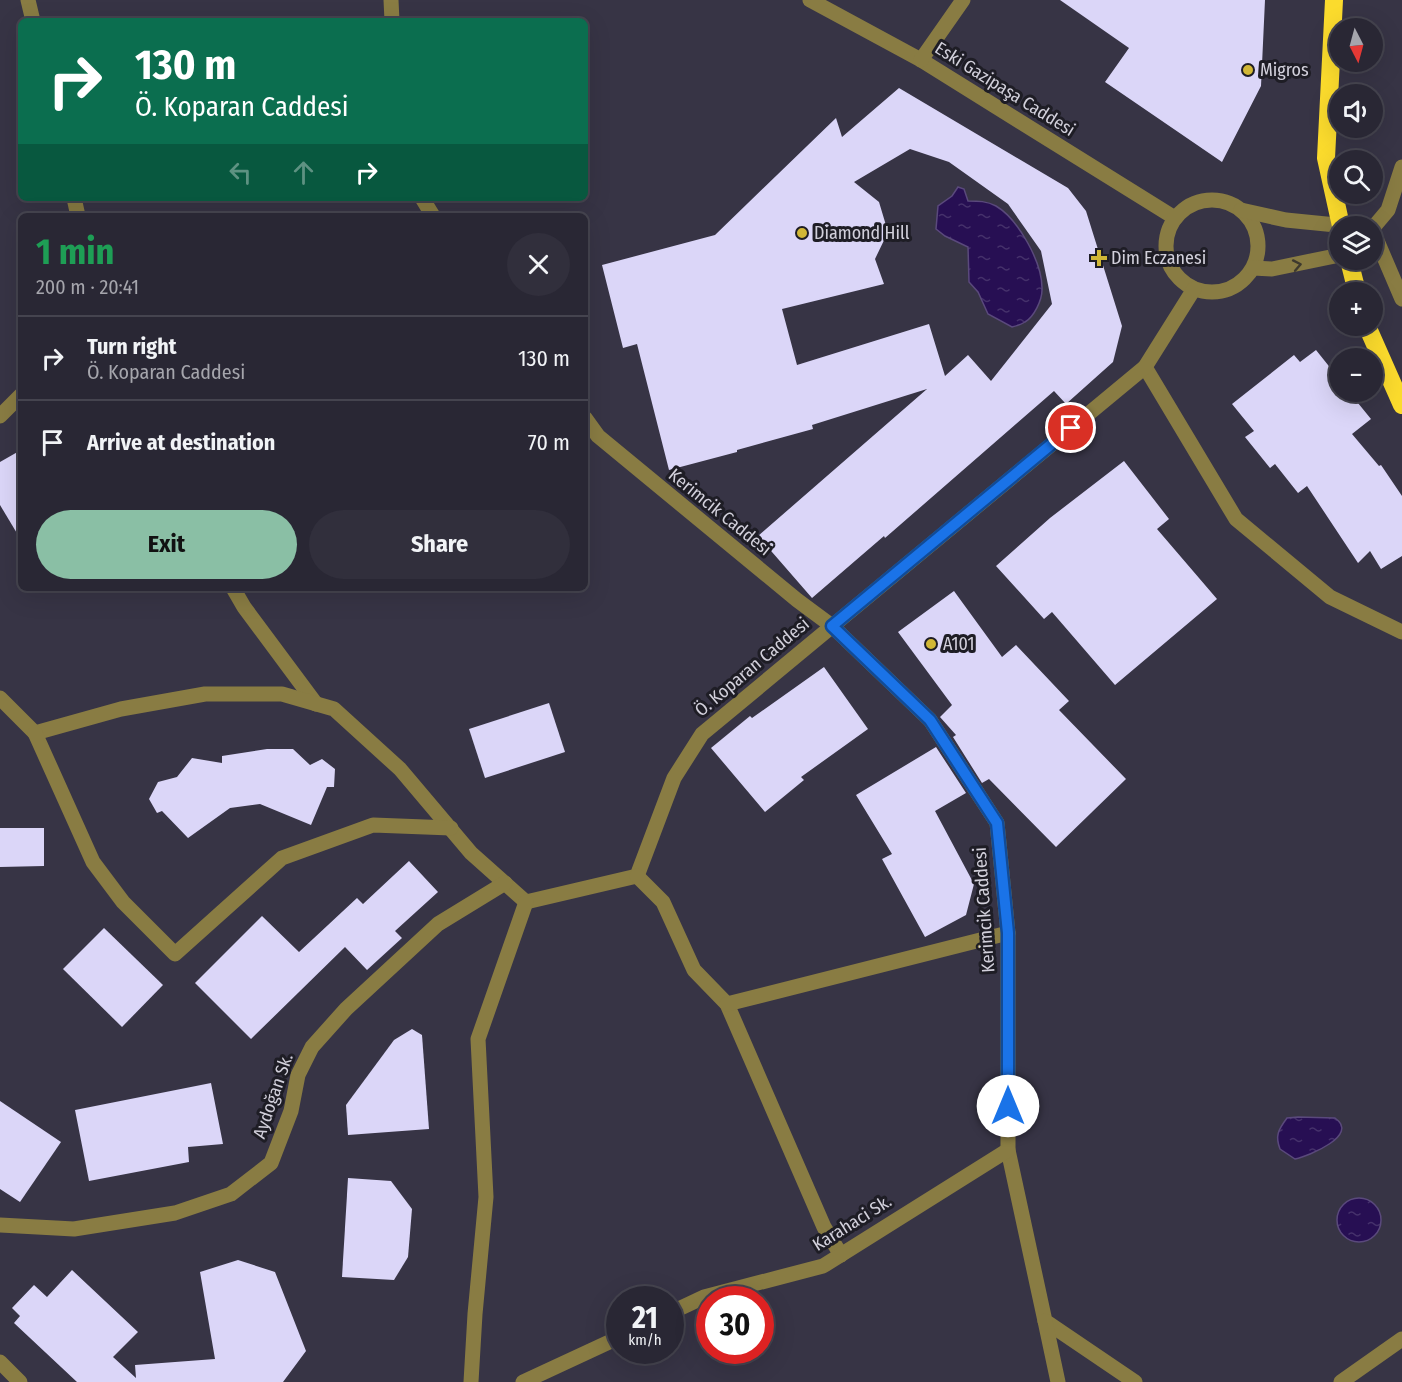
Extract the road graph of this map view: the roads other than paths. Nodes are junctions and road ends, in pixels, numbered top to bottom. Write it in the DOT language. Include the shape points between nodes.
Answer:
graph roads {
  1 [pos="28,0"];
  2 [pos="391,0"];
  3 [pos="810,0"];
  4 [pos="963,0"];
  5 [pos="1334,0"];
  6 [pos="32,18"];
  7 [pos="392,18"];
  8 [pos="921,60"];
  9 [pos="1402,167"];
  10 [pos="1241,210"];
  11 [pos="1339,216"];
  12 [pos="1383,216"];
  13 [pos="1175,218"];
  14 [pos="1329,225"];
  15 [pos="1383,254"];
  16 [pos="1329,257"];
  17 [pos="1253,268"];
  18 [pos="1194,289"];
  19 [pos="1402,298"];
  20 [pos="1371,336"];
  21 [pos="1145,367"];
  22 [pos="18,398"];
  23 [pos="1402,405"];
  24 [pos="0,416"];
  25 [pos="588,422"];
  26 [pos="235,591"];
  27 [pos="832,626"];
  28 [pos="1402,632"];
  29 [pos="0,698"];
  30 [pos="316,704"];
  31 [pos="35,733"];
  32 [pos="451,828"];
  33 [pos="638,876"];
  34 [pos="505,883"];
  35 [pos="526,902"];
  36 [pos="1008,933"];
  37 [pos="727,1004"];
  38 [pos="1008,1149"];
  39 [pos="0,1225"];
  40 [pos="841,1255"];
  41 [pos="684,1306"];
  42 [pos="1045,1320"];
  43 [pos="1402,1339"];
  44 [pos="606,1343"];
  45 [pos="0,1362"];
  46 [pos="20,1382"];
  47 [pos="471,1382"];
  48 [pos="523,1382"];
  49 [pos="1058,1382"];
  50 [pos="1136,1382"];
  51 [pos="1341,1382"];
  1 -- 6 [label="street"];
  2 -- 7 [label="street"];
  3 -- 8 [label="street, Eski Gazipaşa Caddesi"];
  4 -- 8 [label="street"];
  5 -- 11 [label="highway" via="1326,158"];
  8 -- 13 [label="street, Eski Gazipaşa Caddesi"];
  9 -- 12 [label="street"];
  10 -- 13 [label="street" via="1214,200 1184,208"];
  10 -- 14 [label="street"];
  10 -- 17 [label="street" via="1257,237 1258,253"];
  13 -- 18 [label="street" via="1168,230 1166,258 1172,271"];
  15 -- 19 [label="street"];
  17 -- 16 [label="street, one-way" via="1272,269"];
  17 -- 18 [label="street" via="1245,279 1227,289"];
  18 -- 21 [label="street, Ö. Koparan Caddesi"];
  20 -- 23 [label="highway"];
  21 -- 27 [label="street, Ö. Koparan Caddesi"];
  21 -- 28 [label="street" via="1236,519 1330,597"];
  22 -- 24 [label="street"];
  25 -- 27 [label="street, Kerimcik Caddesi" via="598,436"];
  26 -- 30 [label="street"];
  27 -- 33 [label="street, Ö. Koparan Caddesi" via="702,734 674,778"];
  27 -- 36 [label="street, Kerimcik Caddesi" via="930,720 997,823"];
  29 -- 31 [label="street"];
  30 -- 31 [label="street" via="282,694 206,694 121,709"];
  30 -- 32 [label="street" via="334,709 400,769"];
  31 -- 32 [label="street" via="93,862 123,902 175,954 282,858 373,825"];
  32 -- 34 [label="street" via="471,853"];
  33 -- 35 [label="street"];
  33 -- 37 [label="street" via="663,902 694,970"];
  34 -- 35 [label="street"];
  34 -- 39 [label="street, Aydoğan Sk." via="438,924 346,1009 312,1047 298,1075 291,1111 271,1163 231,1194 175,1213 74,1229"];
  35 -- 47 [label="street" via="478,1039 486,1197"];
  36 -- 37 [label="street"];
  36 -- 38 [label="street, Kerimcik Caddesi"];
  37 -- 40 [label="street" via="824,1227"];
  38 -- 40 [label="street, Karahaci Sk."];
  38 -- 42 [label="street, Kerimcik Caddesi"];
  40 -- 41 [label="street, Karahaci Sk." via="823,1266"];
  42 -- 49 [label="street, Kerimcik Caddesi"];
  42 -- 50 [label="street"];
  43 -- 51 [label="street"];
  44 -- 48 [label="street"];
  45 -- 46 [label="street"];
}
